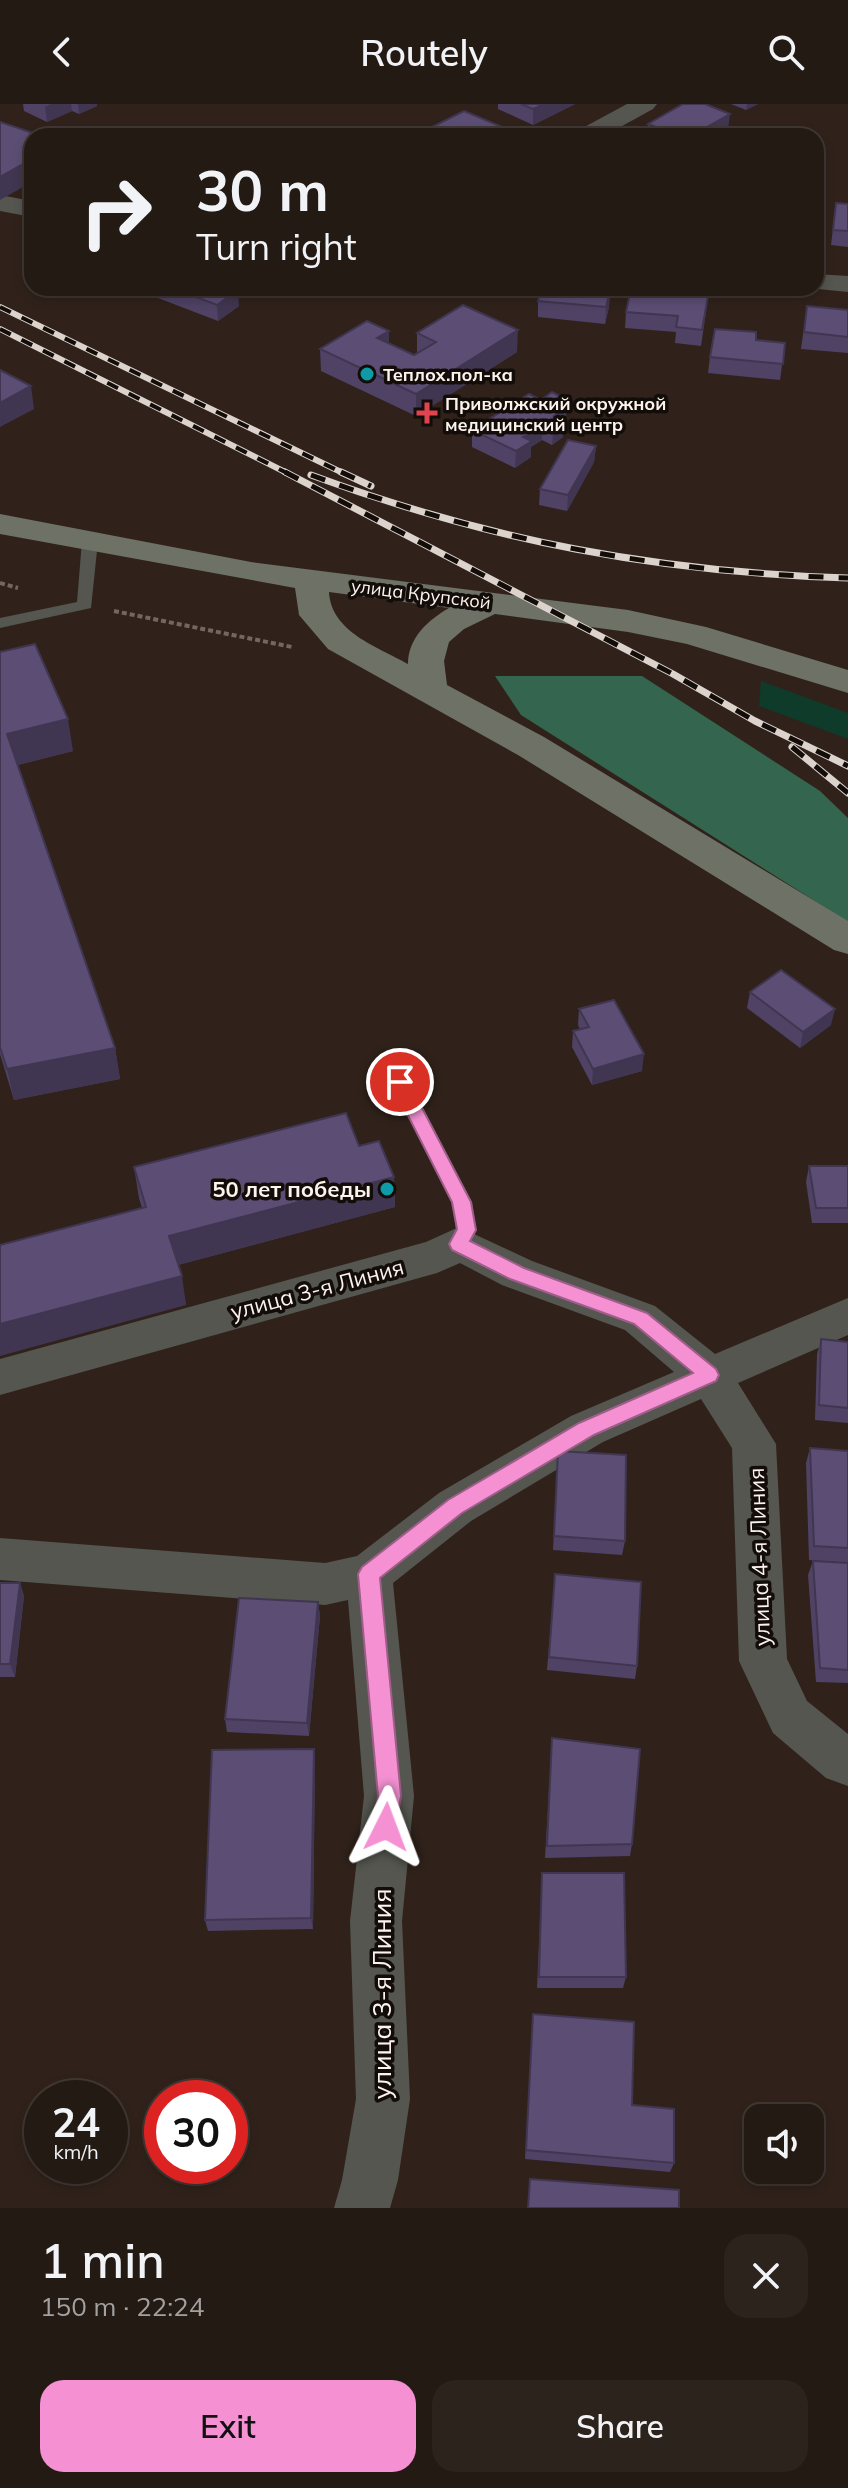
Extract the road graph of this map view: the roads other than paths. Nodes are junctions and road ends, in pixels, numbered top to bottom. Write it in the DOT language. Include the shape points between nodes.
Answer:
graph roads {
  1 [pos="645,104"];
  2 [pos="601,128"];
  3 [pos="0,203"];
  4 [pos="24,208"];
  5 [pos="824,282"];
  6 [pos="848,284"];
  7 [pos="0,524"];
  8 [pos="90,541"];
  9 [pos="313,580"];
  10 [pos="493,603"];
  11 [pos="0,623"];
  12 [pos="843,681"];
  13 [pos="430,689"];
  14 [pos="848,940"];
  15 [pos="400,1082"];
  16 [pos="459,1244"];
  17 [pos="848,1316"];
  18 [pos="709,1375"];
  19 [pos="0,1377"];
  20 [pos="0,1559"];
  21 [pos="369,1574"];
  22 [pos="848,1762"];
  23 [pos="362,2208"];
  1 -- 2 [label="street"];
  3 -- 4 [label="street"];
  5 -- 6 [label="street"];
  7 -- 8 [label="main road, улица Крупской"];
  8 -- 9 [label="main road, улица Крупской"];
  8 -- 11 [label="lane" via="85,605"];
  9 -- 10 [label="main road, улица Крупской"];
  9 -- 13 [label="main road" via="310,603 317,620 355,650"];
  10 -- 12 [label="main road, улица Крупской" via="694,635"];
  10 -- 13 [label="main road" via="462,614 436,635 426,656"];
  13 -- 14 [label="main road"];
  15 -- 16 [label="lane" via="462,1202 466,1230"];
  16 -- 18 [label="street, улица 4-я Линия" via="517,1273 640,1318"];
  16 -- 19 [label="street, улица 3-я Линия" via="437,1256"];
  17 -- 18 [label="street"];
  18 -- 21 [label="street" via="587,1429 455,1507"];
  18 -- 22 [label="street, улица 4-я Линия" via="754,1444 763,1661 790,1717"];
  20 -- 21 [label="street" via="325,1584"];
  21 -- 23 [label="street, улица 3-я Линия" via="389,1796 376,1921 383,2099"];
}
